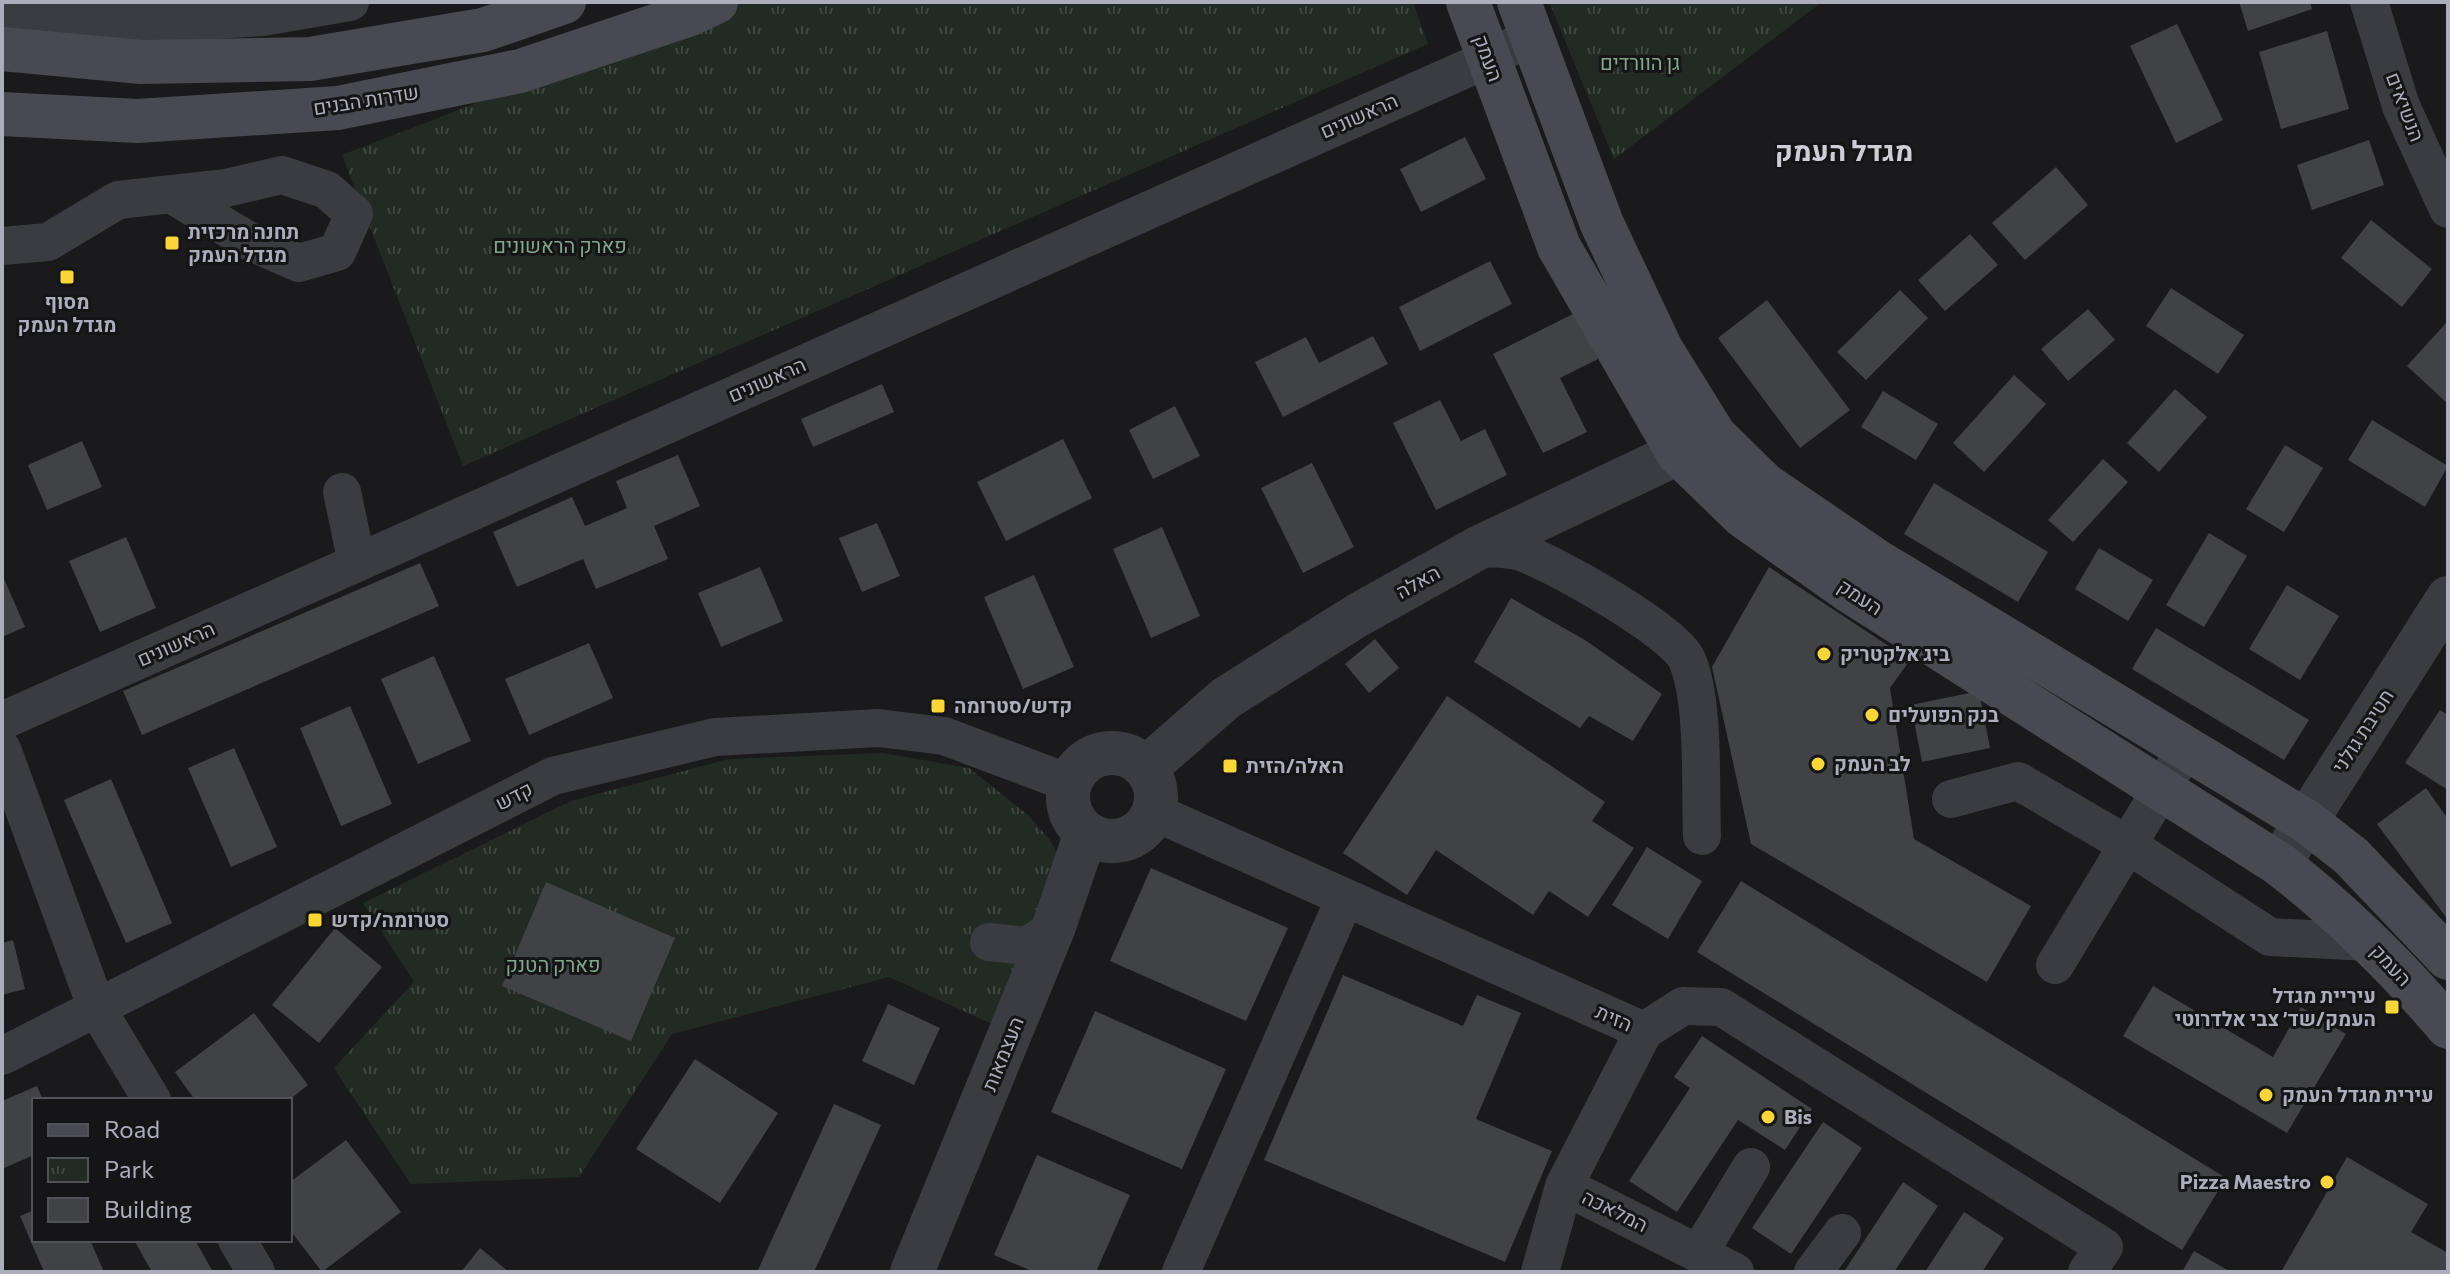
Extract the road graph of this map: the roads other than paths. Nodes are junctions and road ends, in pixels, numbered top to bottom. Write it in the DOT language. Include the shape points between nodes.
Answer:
graph roads {
  1 [pos="350,2"];
  2 [pos="564,2"];
  3 [pos="716,2"];
  4 [pos="1468,2"];
  5 [pos="2369,2"];
  6 [pos="2,14"];
  7 [pos="1525,19"];
  8 [pos="2,49"];
  9 [pos="1488,59"];
  10 [pos="2,114"];
  11 [pos="171,194"];
  12 [pos="2448,209"];
  13 [pos="2,246"];
  14 [pos="1696,444"];
  15 [pos="342,492"];
  16 [pos="1478,548"];
  17 [pos="357,563"];
  18 [pos="2448,598"];
  19 [pos="2,721"];
  20 [pos="2,749"];
  21 [pos="2185,750"];
  22 [pos="1146,768"];
  23 [pos="1069,783"];
  24 [pos="2162,789"];
  25 [pos="1951,799"];
  26 [pos="1154,812"];
  27 [pos="2306,821"];
  28 [pos="1086,833"];
  29 [pos="1702,836"];
  30 [pos="2128,845"];
  31 [pos="2279,864"];
  32 [pos="1344,900"];
  33 [pos="1053,929"];
  34 [pos="989,942"];
  35 [pos="2370,942"];
  36 [pos="2448,958"];
  37 [pos="2055,965"];
  38 [pos="97,1009"];
  39 [pos="2448,1027"];
  40 [pos="1644,1031"];
  41 [pos="2,1056"];
  42 [pos="151,1098"];
  43 [pos="1751,1167"];
  44 [pos="1564,1186"];
  45 [pos="1842,1233"];
  46 [pos="238,1242"];
  47 [pos="1699,1253"];
  48 [pos="256,1272"];
  49 [pos="912,1272"];
  50 [pos="1181,1272"];
  51 [pos="1540,1272"];
  52 [pos="1735,1272"];
  53 [pos="1813,1272"];
  54 [pos="2087,1272"];
  1 -- 6 [label="street" via="263,17 164,23"];
  2 -- 8 [label="main road" via="483,30 310,59 141,62"];
  3 -- 10 [label="main road, שדרות הבנים" via="520,71 338,108 137,121"];
  4 -- 9 [label="main road, העמק"];
  5 -- 12 [label="street, הנשיאים" via="2401,106"];
  7 -- 9 [label="street, הראשונים"];
  7 -- 14 [label="main road, העמק" via="1602,224 1661,349"];
  9 -- 14 [label="main road, העמק" via="1559,247"];
  9 -- 17 [label="street, הראשונים"];
  11 -- 13 [label="street" via="118,200 48,242"];
  14 -- 16 [label="street, האלה"];
  14 -- 21 [label="main road, העמק"];
  14 -- 24 [label="main road, העמק" via="1743,516 1851,592"];
  15 -- 17 [label="street"];
  16 -- 22 [label="street, האלה" via="1226,698"];
  16 -- 29 [label="street" via="1520,552 1583,585 1660,629 1687,659 1696,698"];
  17 -- 19 [label="street, הראשונים"];
  18 -- 27 [label="street, חטיבת גולני"];
  20 -- 38 [label="street"];
  21 -- 24 [label="street"];
  21 -- 27 [label="main road, העמק"];
  22 -- 23 [label="street" via="1124,753 1097,754 1075,771"];
  22 -- 26 [label="street" via="1156,789"];
  23 -- 28 [label="street" via="1069,811"];
  23 -- 38 [label="street, קדש" via="944,736 878,728 715,737 553,776"];
  24 -- 30 [label="street"];
  24 -- 31 [label="main road, העמק"];
  25 -- 30 [label="street" via="2018,781"];
  26 -- 28 [label="street" via="1138,833 1125,839 1098,840"];
  26 -- 32 [label="street, הזית"];
  27 -- 31 [label="street, חטיבת גולני"];
  27 -- 36 [label="main road, העמק" via="2351,856"];
  28 -- 33 [label="street, העצמאות"];
  30 -- 35 [label="street" via="2270,937"];
  30 -- 37 [label="street"];
  31 -- 35 [label="main road, העמק"];
  32 -- 40 [label="street, הזית"];
  32 -- 50 [label="street"];
  33 -- 34 [label="street" via="1027,946"];
  33 -- 49 [label="street, העצמאות"];
  35 -- 39 [label="main road, העמק"];
  38 -- 41 [label="street, קדש"];
  38 -- 42 [label="street"];
  40 -- 44 [label="street, המלאכה"];
  40 -- 54 [label="street, הזית" via="1683,1006 1721,1007 2104,1247"];
  43 -- 47 [label="street"];
  44 -- 47 [label="street, המלאכה"];
  44 -- 51 [label="street"];
  45 -- 53 [label="street"];
  46 -- 48 [label="street"];
  47 -- 52 [label="street, המלאכה"];
}
